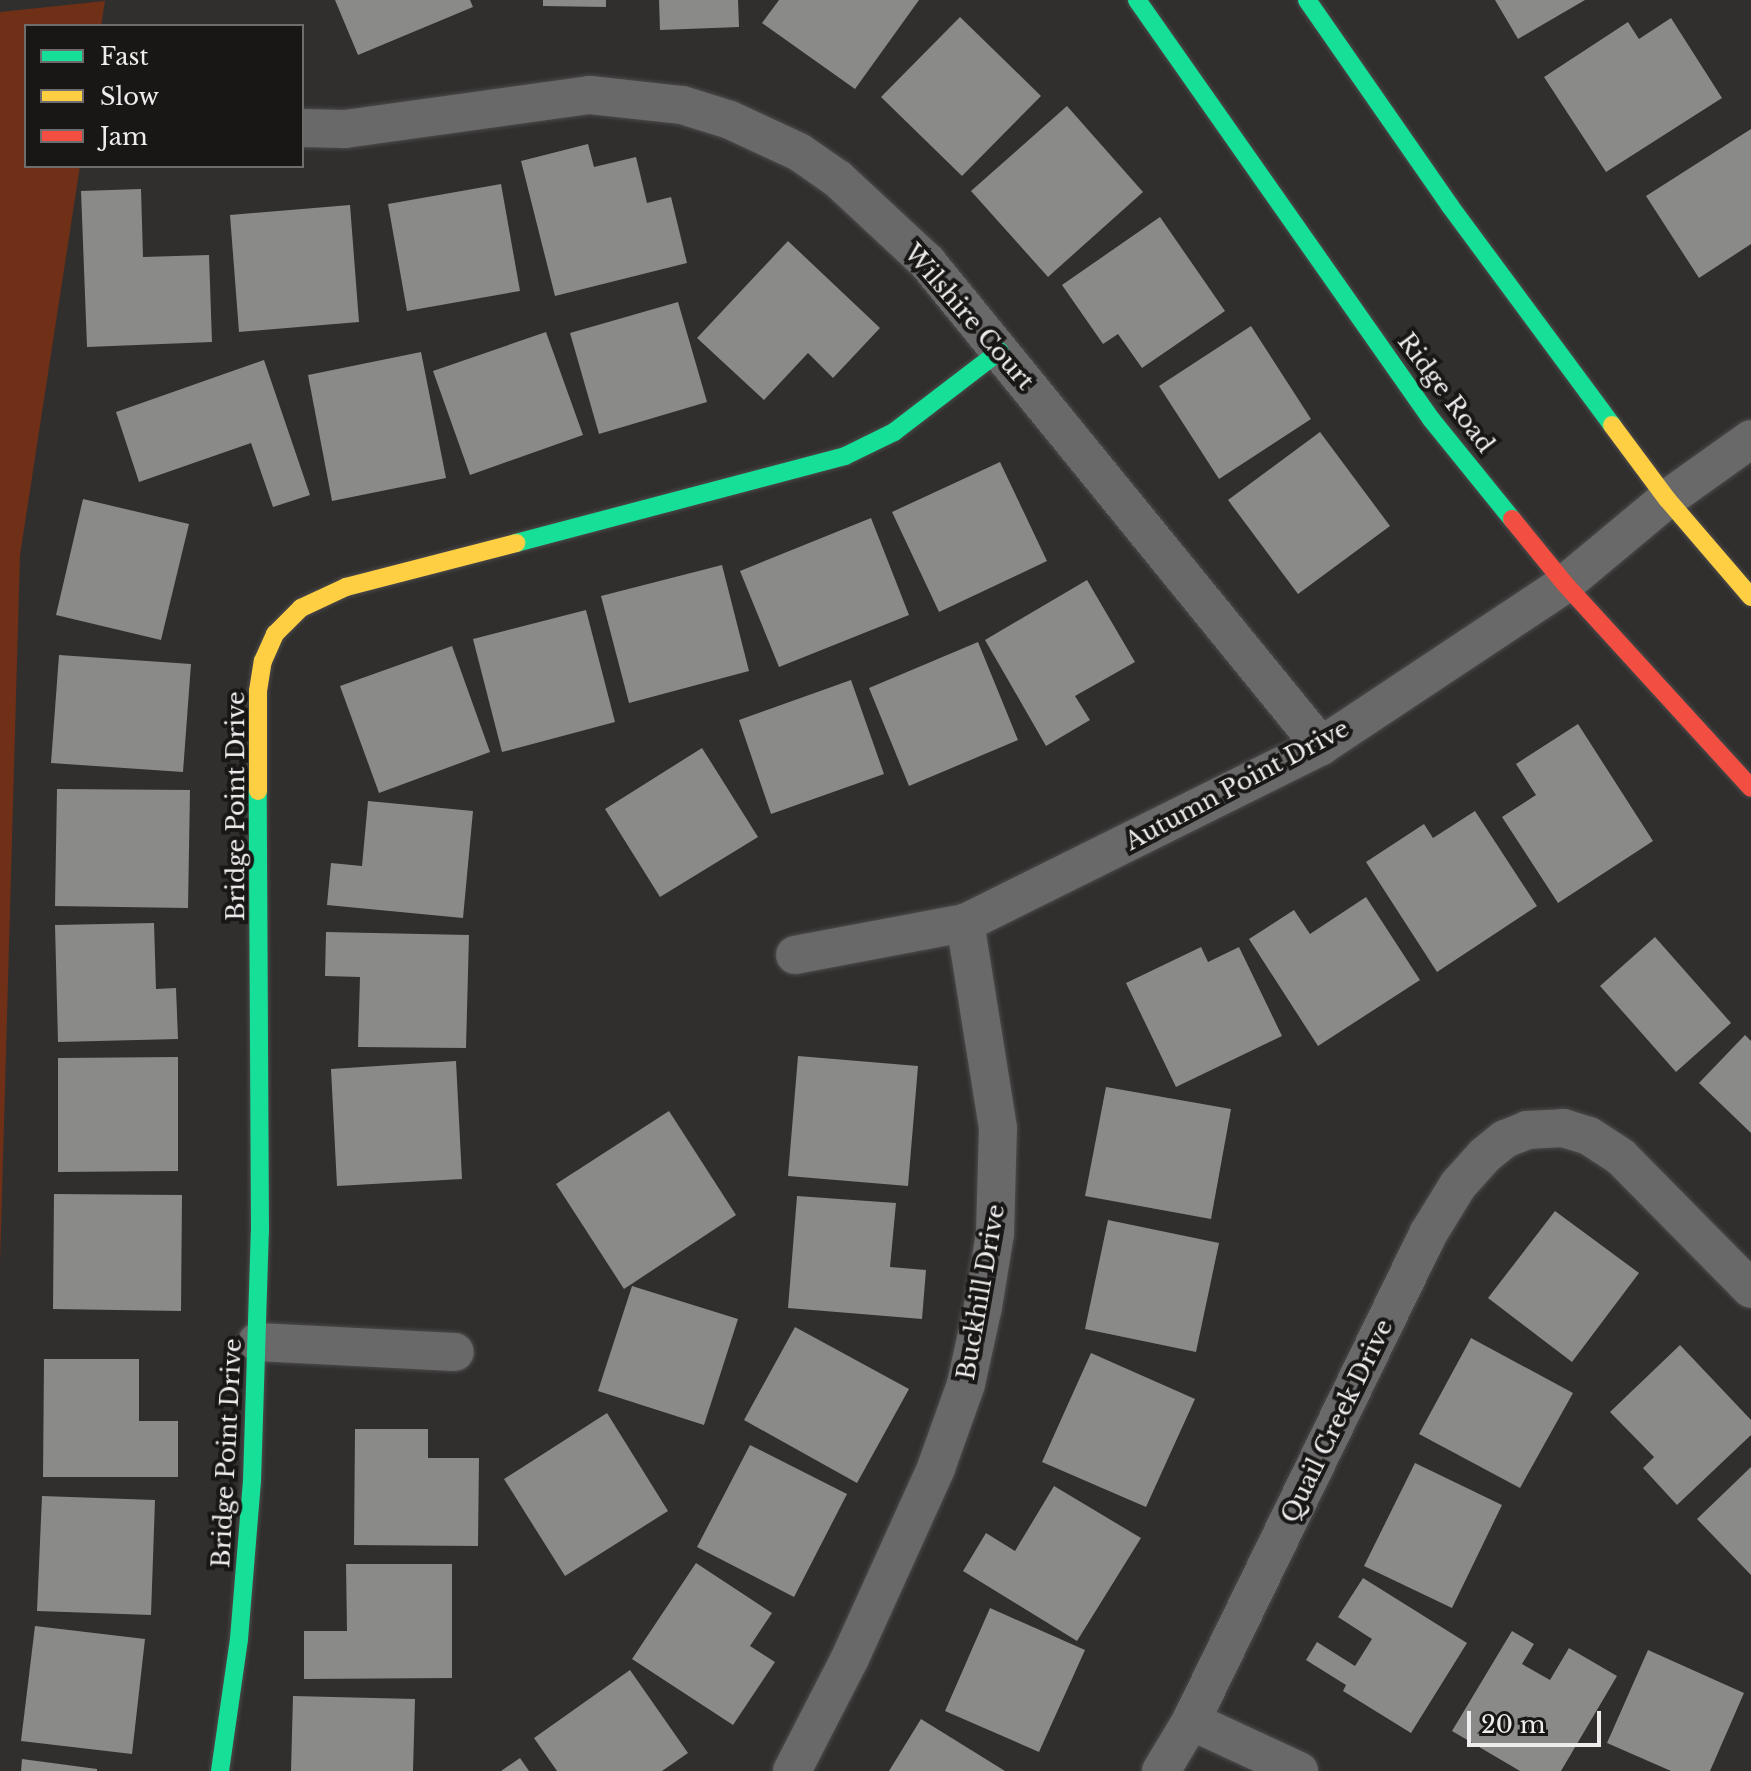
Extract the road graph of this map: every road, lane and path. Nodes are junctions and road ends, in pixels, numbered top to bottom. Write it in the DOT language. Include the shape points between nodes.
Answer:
graph roads {
  1 [pos="1137,0"];
  2 [pos="1307,0"];
  3 [pos="304,128"];
  4 [pos="1000,351"];
  5 [pos="1751,439"];
  6 [pos="1667,499"];
  7 [pos="1565,584"];
  8 [pos="1751,597"];
  9 [pos="1321,746"];
  10 [pos="1751,788"];
  11 [pos="965,923"];
  12 [pos="795,955"];
  13 [pos="1751,1289"];
  14 [pos="257,1342"];
  15 [pos="455,1352"];
  16 [pos="1191,1721"];
  17 [pos="220,1771"];
  18 [pos="792,1771"];
  19 [pos="1161,1771"];
  20 [pos="1299,1771"];
  1 -- 7 [label="street, Ridge Road" via="1431,419"];
  2 -- 6 [label="street" via="1450,206"];
  3 -- 4 [label="street, Wilshire Court" via="345,129 590,95 682,105 730,120 799,152 838,179 927,262"];
  4 -- 9 [label="street, Wilshire Court"];
  4 -- 14 [label="street, Bridge Point Drive" via="894,432 845,456 346,587 301,608 275,634 258,691"];
  5 -- 6 [label="street, Autumn Point Drive"];
  6 -- 7 [label="street, Autumn Point Drive"];
  6 -- 8 [label="street"];
  7 -- 9 [label="street, Autumn Point Drive"];
  7 -- 10 [label="street, Ridge Road"];
  9 -- 11 [label="street, Autumn Point Drive"];
  11 -- 12 [label="street, Autumn Point Drive"];
  11 -- 18 [label="street, Buckhill Drive" via="998,1128 995,1234 983,1307 966,1384 936,1468"];
  13 -- 16 [label="street, Quail Creek Drive" via="1621,1157 1589,1136 1563,1128 1527,1130 1505,1139 1458,1185 1428,1234"];
  14 -- 15 [label="street"];
  14 -- 17 [label="street, Bridge Point Drive" via="239,1639"];
  16 -- 19 [label="street, Quail Creek Drive"];
  16 -- 20 [label="street"];
}
